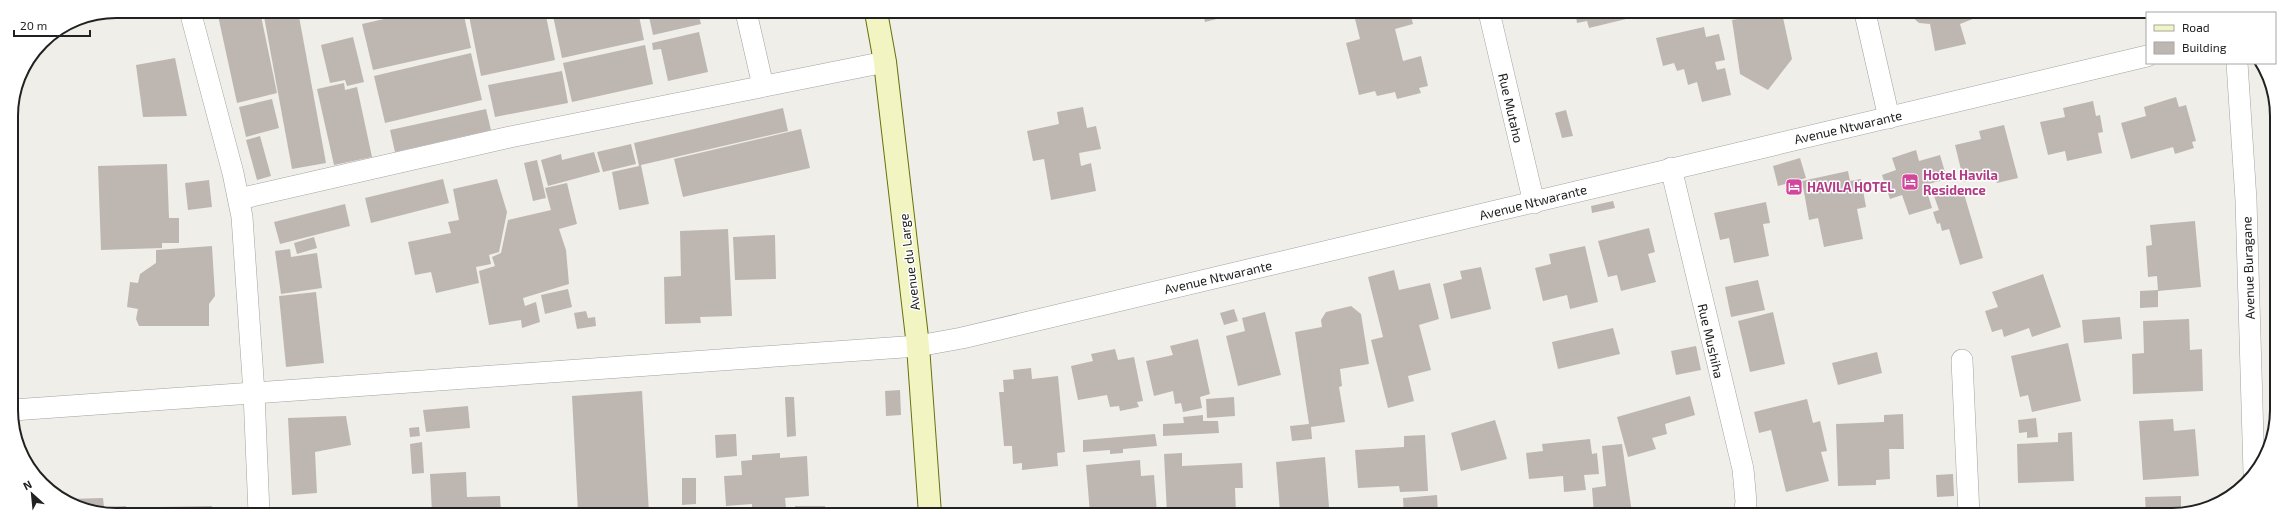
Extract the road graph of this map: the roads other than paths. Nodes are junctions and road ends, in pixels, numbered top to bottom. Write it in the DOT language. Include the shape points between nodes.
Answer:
graph roads {
  1 [pos="192,18"];
  2 [pos="747,18"];
  3 [pos="877,18"];
  4 [pos="1490,18"];
  5 [pos="1866,18"];
  6 [pos="2146,56"];
  7 [pos="885,62"];
  8 [pos="2238,64"];
  9 [pos="763,86"];
  10 [pos="1889,118"];
  11 [pos="1671,168"];
  12 [pos="239,199"];
  13 [pos="1534,203"];
  14 [pos="918,346"];
  15 [pos="1962,360"];
  16 [pos="254,393"];
  17 [pos="18,410"];
  18 [pos="2254,464"];
  19 [pos="259,508"];
  20 [pos="930,508"];
  21 [pos="1745,508"];
  22 [pos="1969,508"];
  1 -- 12 [label="street"];
  2 -- 9 [label="street"];
  3 -- 7 [label="main road, Avenue du Large"];
  4 -- 13 [label="street, Rue Mutaho"];
  5 -- 10 [label="street"];
  6 -- 10 [label="street, Avenue Ntwarante"];
  7 -- 9 [label="street"];
  7 -- 14 [label="main road, Avenue du Large"];
  8 -- 18 [label="street, Avenue Buragane" via="2246,200"];
  9 -- 12 [label="street" via="510,137"];
  10 -- 11 [label="street, Avenue Ntwarante"];
  11 -- 13 [label="street, Avenue Ntwarante"];
  11 -- 21 [label="street, Rue Mushiha" via="1743,469"];
  12 -- 16 [label="street" via="244,231"];
  13 -- 14 [label="street, Avenue Ntwarante" via="962,338"];
  14 -- 16 [label="street, Avenue Ntwarante"];
  14 -- 20 [label="main road, Avenue du Large"];
  15 -- 22 [label="street"];
  16 -- 17 [label="street, Avenue Ntwarante"];
  16 -- 19 [label="street"];
}
